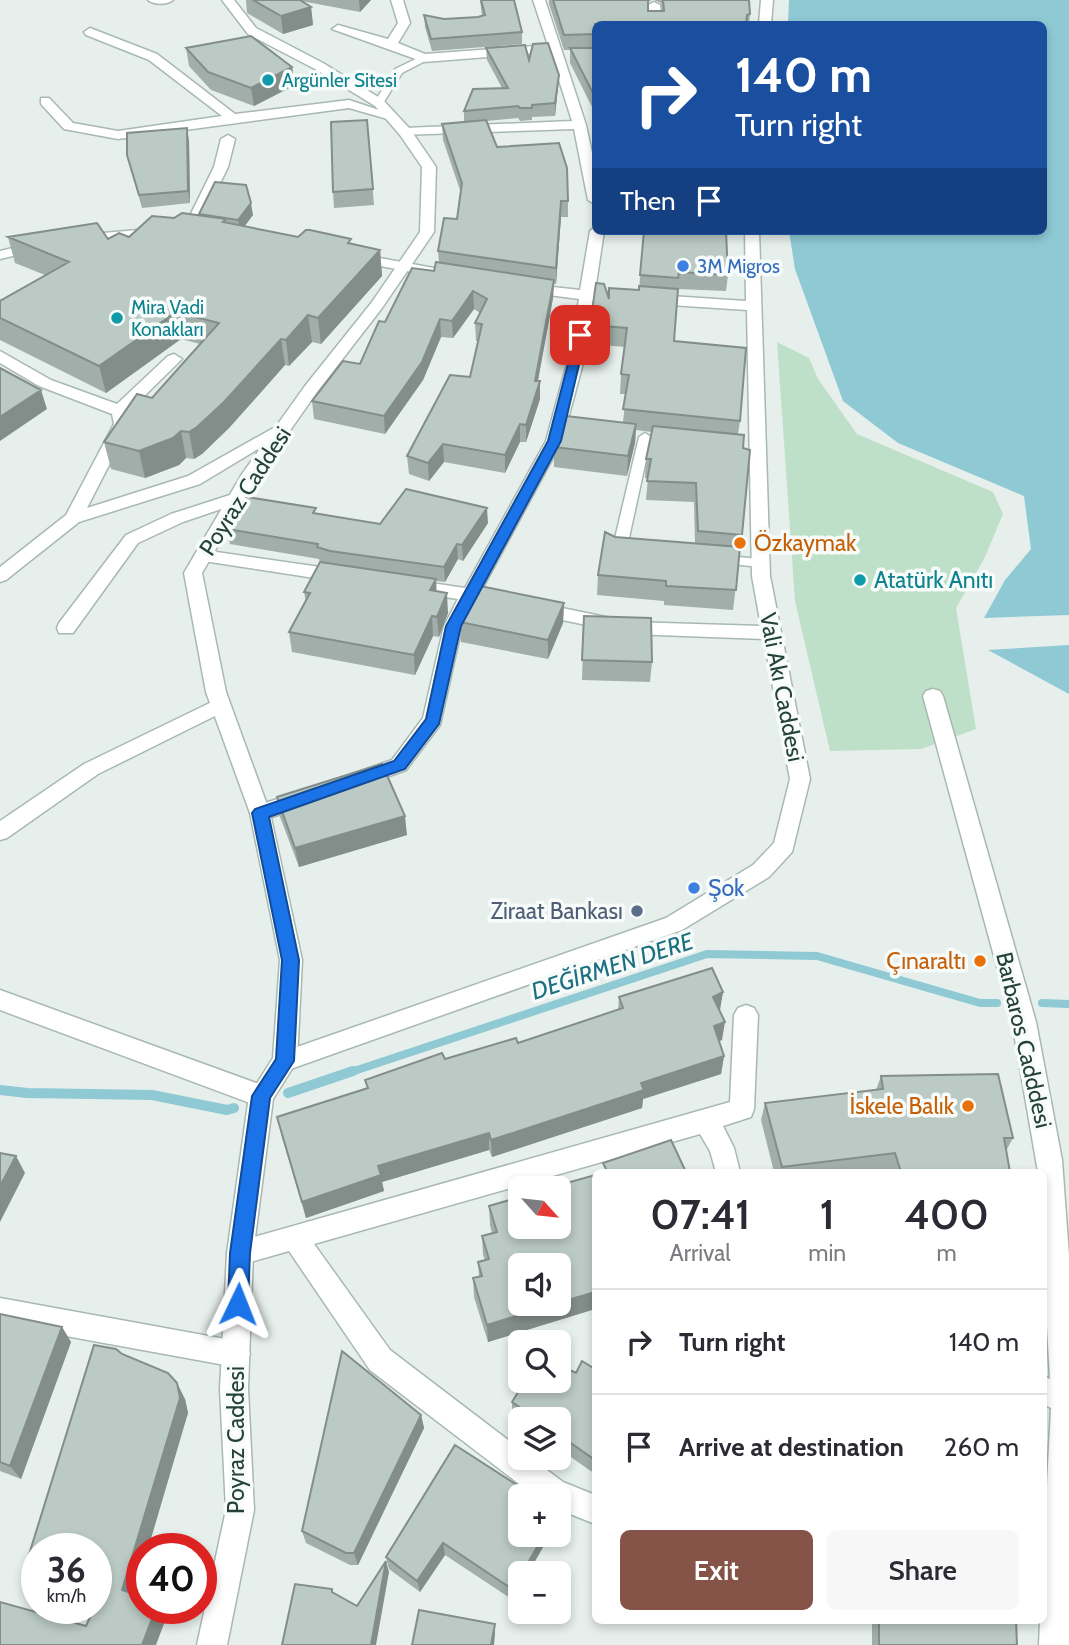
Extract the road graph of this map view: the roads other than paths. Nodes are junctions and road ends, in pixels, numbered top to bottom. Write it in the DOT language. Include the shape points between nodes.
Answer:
graph roads {
  1 [pos="154,0"];
  2 [pos="167,0"];
  3 [pos="228,0"];
  4 [pos="397,0"];
  5 [pos="539,0"];
  6 [pos="767,0"];
  7 [pos="654,5"];
  8 [pos="655,21"];
  9 [pos="765,21"];
  10 [pos="338,29"];
  11 [pos="90,32"];
  12 [pos="391,44"];
  13 [pos="560,54"];
  14 [pos="424,58"];
  15 [pos="45,101"];
  16 [pos="252,115"];
  17 [pos="392,117"];
  18 [pos="592,117"];
  19 [pos="232,118"];
  20 [pos="579,119"];
  21 [pos="203,122"];
  22 [pos="228,139"];
  23 [pos="592,185"];
  24 [pos="596,235"];
  25 [pos="752,235"];
  26 [pos="338,254"];
  27 [pos="0,255"];
  28 [pos="403,267"];
  29 [pos="453,276"];
  30 [pos="514,286"];
  31 [pos="587,295"];
  32 [pos="754,306"];
  33 [pos="0,356"];
  34 [pos="174,359"];
  35 [pos="120,411"];
  36 [pos="283,429"];
  37 [pos="645,438"];
  38 [pos="236,498"];
  39 [pos="73,518"];
  40 [pos="645,553"];
  41 [pos="202,556"];
  42 [pos="709,558"];
  43 [pos="760,563"];
  44 [pos="0,576"];
  45 [pos="363,579"];
  46 [pos="390,583"];
  47 [pos="470,595"];
  48 [pos="497,600"];
  49 [pos="523,606"];
  50 [pos="66,628"];
  51 [pos="772,633"];
  52 [pos="933,696"];
  53 [pos="220,705"];
  54 [pos="260,813"];
  55 [pos="0,832"];
  56 [pos="0,1000"];
  57 [pos="746,1015"];
  58 [pos="285,1061"];
  59 [pos="261,1096"];
  60 [pos="706,1121"];
  61 [pos="727,1169"];
  62 [pos="294,1237"];
  63 [pos="240,1253"];
  64 [pos="0,1311"];
  65 [pos="236,1354"];
  66 [pos="1054,1395"];
  67 [pos="592,1509"];
  68 [pos="1050,1600"];
  69 [pos="212,1645"];
  70 [pos="1054,1645"];
  1 -- 2 [label="street"];
  3 -- 17 [label="street, Poyraz Caddesi" via="252,31 318,66"];
  4 -- 12 [label="street" via="404,23"];
  5 -- 13 [label="street"];
  6 -- 9 [label="street"];
  7 -- 8 [label="street"];
  10 -- 12 [label="street"];
  11 -- 19 [label="street" via="153,57"];
  12 -- 14 [label="street"];
  13 -- 14 [label="street"];
  13 -- 20 [label="street"];
  14 -- 17 [label="lane" via="398,71"];
  15 -- 21 [label="street" via="69,126 118,135"];
  16 -- 17 [label="street" via="349,104"];
  16 -- 19 [label="street"];
  16 -- 22 [label="street"];
  17 -- 20 [label="street"];
  17 -- 28 [label="street, Poyraz Caddesi" via="429,167 427,232"];
  18 -- 20 [label="street"];
  19 -- 21 [label="street"];
  20 -- 23 [label="street"];
  21 -- 22 [label="street"];
  22 -- 27 [label="street" via="196,233 134,233 62,241"];
  24 -- 31 [label="street"];
  25 -- 32 [label="street, Vali Akı Caddesi"];
  26 -- 28 [label="street"];
  28 -- 29 [label="street"];
  28 -- 36 [label="street, Poyraz Caddesi"];
  30 -- 31 [label="street"];
  31 -- 32 [label="street"];
  31 -- 47 [label="street" via="564,429"];
  32 -- 43 [label="street, Vali Akı Caddesi" via="751,448"];
  33 -- 35 [label="street" via="45,383"];
  34 -- 35 [label="street"];
  35 -- 39 [label="street" via="122,424"];
  36 -- 38 [label="street, Poyraz Caddesi"];
  36 -- 39 [label="street" via="194,480"];
  37 -- 40 [label="lane" via="619,551"];
  38 -- 41 [label="street, Poyraz Caddesi"];
  38 -- 50 [label="street" via="132,539"];
  39 -- 44 [label="street"];
  41 -- 45 [label="street"];
  41 -- 53 [label="street, Poyraz Caddesi" via="193,573"];
  42 -- 43 [label="lane"];
  43 -- 51 [label="street, Vali Akı Caddesi"];
  46 -- 47 [label="street"];
  47 -- 48 [label="street"];
  47 -- 54 [label="street" via="453,626 433,720 399,765"];
  49 -- 51 [label="street" via="630,628"];
  51 -- 58 [label="street, Vali Akı Caddesi" via="800,779 784,846 761,871 674,924"];
  52 -- 66 [label="street, Barbaros Cadddesi" via="1029,1047 1050,1160"];
  53 -- 54 [label="street, Poyraz Caddesi"];
  53 -- 55 [label="street" via="91,769"];
  54 -- 58 [label="street, Poyraz Caddesi" via="291,960"];
  56 -- 59 [label="street"];
  57 -- 60 [label="street" via="741,1109"];
  58 -- 59 [label="street, Poyraz Caddesi"];
  59 -- 63 [label="street, Poyraz Caddesi"];
  60 -- 61 [label="street" via="722,1148"];
  60 -- 62 [label="street"];
  62 -- 63 [label="street"];
  62 -- 67 [label="street" via="380,1360 553,1492"];
  63 -- 65 [label="street, Poyraz Caddesi"];
  64 -- 65 [label="street"];
  65 -- 69 [label="street, Poyraz Caddesi" via="240,1510"];
  66 -- 68 [label="street, Barbaros Cadddesi"];
  68 -- 70 [label="street, Barbaros Cadddesi"];
}
